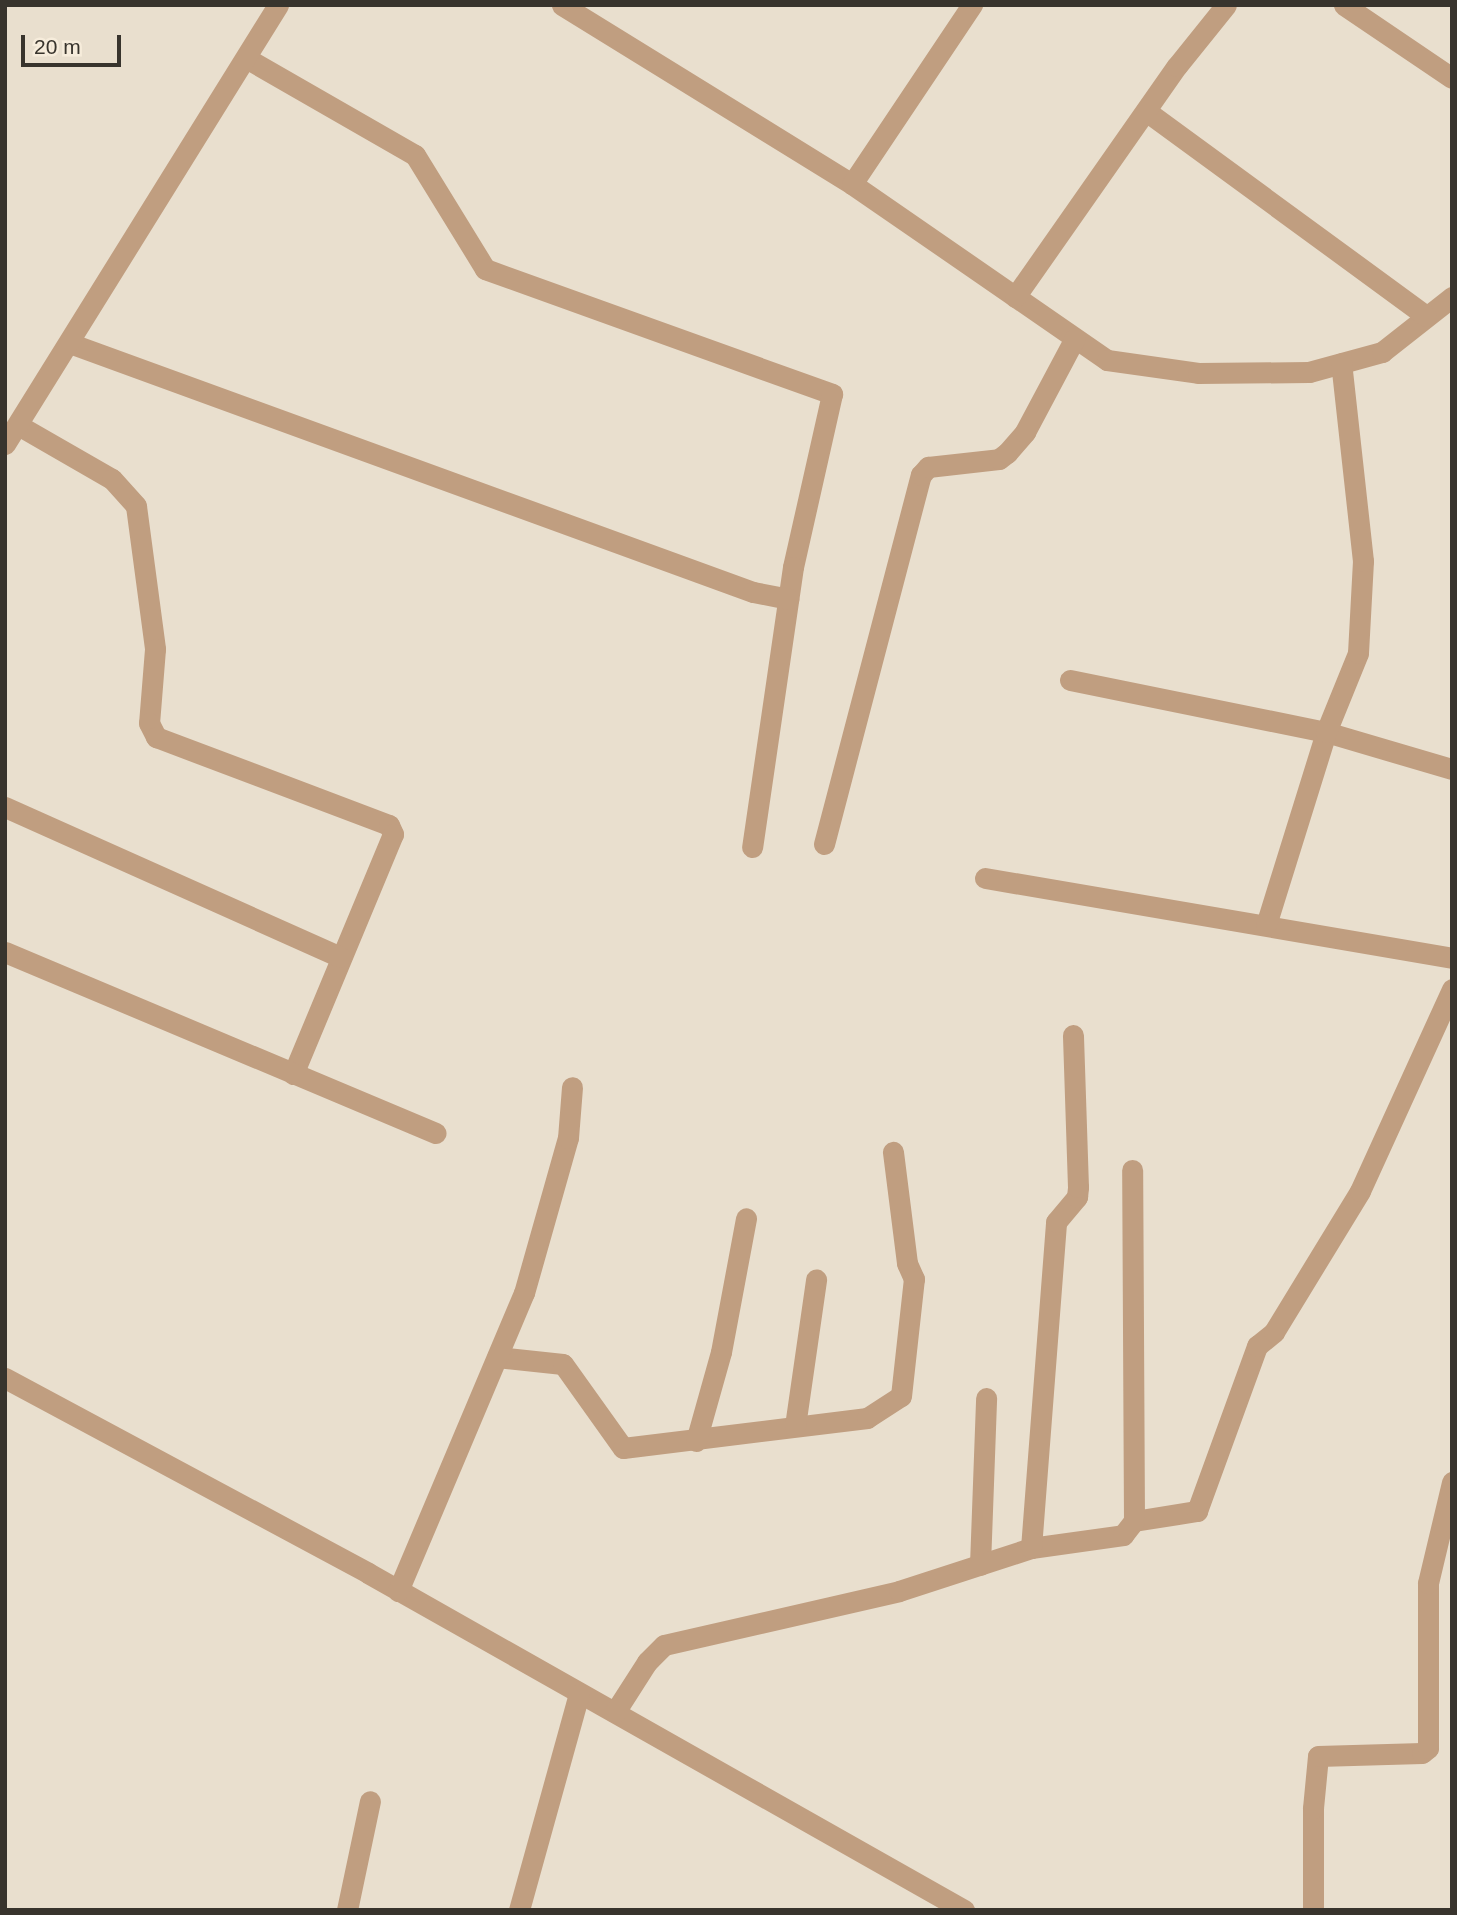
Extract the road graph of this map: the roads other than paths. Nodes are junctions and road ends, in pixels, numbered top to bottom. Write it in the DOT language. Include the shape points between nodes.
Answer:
graph roads {
  1 [pos="278,5"];
  2 [pos="562,5"];
  3 [pos="972,5"];
  4 [pos="1226,5"];
  5 [pos="1344,5"];
  6 [pos="246,58"];
  7 [pos="1452,78"];
  8 [pos="1146,111"];
  9 [pos="852,184"];
  10 [pos="1451,296"];
  11 [pos="1015,297"];
  12 [pos="1426,316"];
  13 [pos="1076,338"];
  14 [pos="72,344"];
  15 [pos="1341,363"];
  16 [pos="18,425"];
  17 [pos="5,444"];
  18 [pos="788,599"];
  19 [pos="1069,680"];
  20 [pos="1326,732"];
  21 [pos="1452,769"];
  22 [pos="5,807"];
  23 [pos="824,844"];
  24 [pos="752,847"];
  25 [pos="985,878"];
  26 [pos="1266,925"];
  27 [pos="5,952"];
  28 [pos="341,957"];
  29 [pos="1452,958"];
  30 [pos="1452,989"];
  31 [pos="1073,1035"];
  32 [pos="293,1074"];
  33 [pos="572,1087"];
  34 [pos="435,1133"];
  35 [pos="893,1152"];
  36 [pos="1132,1170"];
  37 [pos="747,1218"];
  38 [pos="816,1280"];
  39 [pos="497,1357"];
  40 [pos="5,1378"];
  41 [pos="986,1398"];
  42 [pos="795,1426"];
  43 [pos="696,1441"];
  44 [pos="1452,1482"];
  45 [pos="1134,1521"];
  46 [pos="1031,1548"];
  47 [pos="980,1565"];
  48 [pos="398,1591"];
  49 [pos="579,1694"];
  50 [pos="615,1712"];
  51 [pos="370,1801"];
  52 [pos="347,1910"];
  53 [pos="519,1910"];
  54 [pos="964,1910"];
  55 [pos="1313,1910"];
  1 -- 6 [label="street"];
  2 -- 9 [label="street"];
  3 -- 9 [label="street"];
  4 -- 8 [label="street"];
  5 -- 7 [label="street"];
  6 -- 14 [label="street"];
  6 -- 18 [label="street" via="415,155 485,269 832,394"];
  8 -- 11 [label="street"];
  8 -- 12 [label="street"];
  9 -- 11 [label="street"];
  10 -- 12 [label="street"];
  11 -- 13 [label="street"];
  12 -- 15 [label="street" via="1382,352"];
  13 -- 15 [label="street" via="1107,360 1198,373 1309,372"];
  13 -- 23 [label="street" via="1025,432 1007,453 999,459 928,467 921,475"];
  14 -- 16 [label="street"];
  14 -- 18 [label="street" via="753,592"];
  15 -- 20 [label="street" via="1363,561 1358,653"];
  16 -- 17 [label="street"];
  16 -- 28 [label="street" via="113,479 136,506 155,649 149,723 156,737 389,825 392,844"];
  18 -- 24 [label="street"];
  19 -- 20 [label="street"];
  20 -- 21 [label="street"];
  20 -- 26 [label="street"];
  22 -- 28 [label="street"];
  25 -- 26 [label="street"];
  26 -- 29 [label="street"];
  27 -- 32 [label="street"];
  28 -- 32 [label="street"];
  30 -- 45 [label="street" via="1360,1191 1275,1332 1257,1346 1196,1511"];
  31 -- 46 [label="street" via="1078,1187 1077,1197 1056,1222"];
  32 -- 34 [label="street"];
  33 -- 39 [label="street" via="568,1138 547,1226"];
  35 -- 42 [label="street" via="907,1263 914,1279 901,1396 867,1418"];
  36 -- 45 [label="street"];
  37 -- 43 [label="street" via="720,1352"];
  38 -- 42 [label="street"];
  39 -- 43 [label="street" via="563,1364 622,1448"];
  39 -- 48 [label="street"];
  40 -- 48 [label="street"];
  41 -- 47 [label="street"];
  42 -- 43 [label="street"];
  44 -- 55 [label="street" via="1428,1583 1428,1748 1422,1753 1322,1754 1315,1762"];
  45 -- 46 [label="street" via="1123,1535"];
  46 -- 47 [label="street"];
  47 -- 50 [label="street" via="900,1591 664,1645 647,1662"];
  48 -- 49 [label="street"];
  49 -- 50 [label="street"];
  49 -- 53 [label="street"];
  50 -- 54 [label="street"];
  51 -- 52 [label="street"];
}
